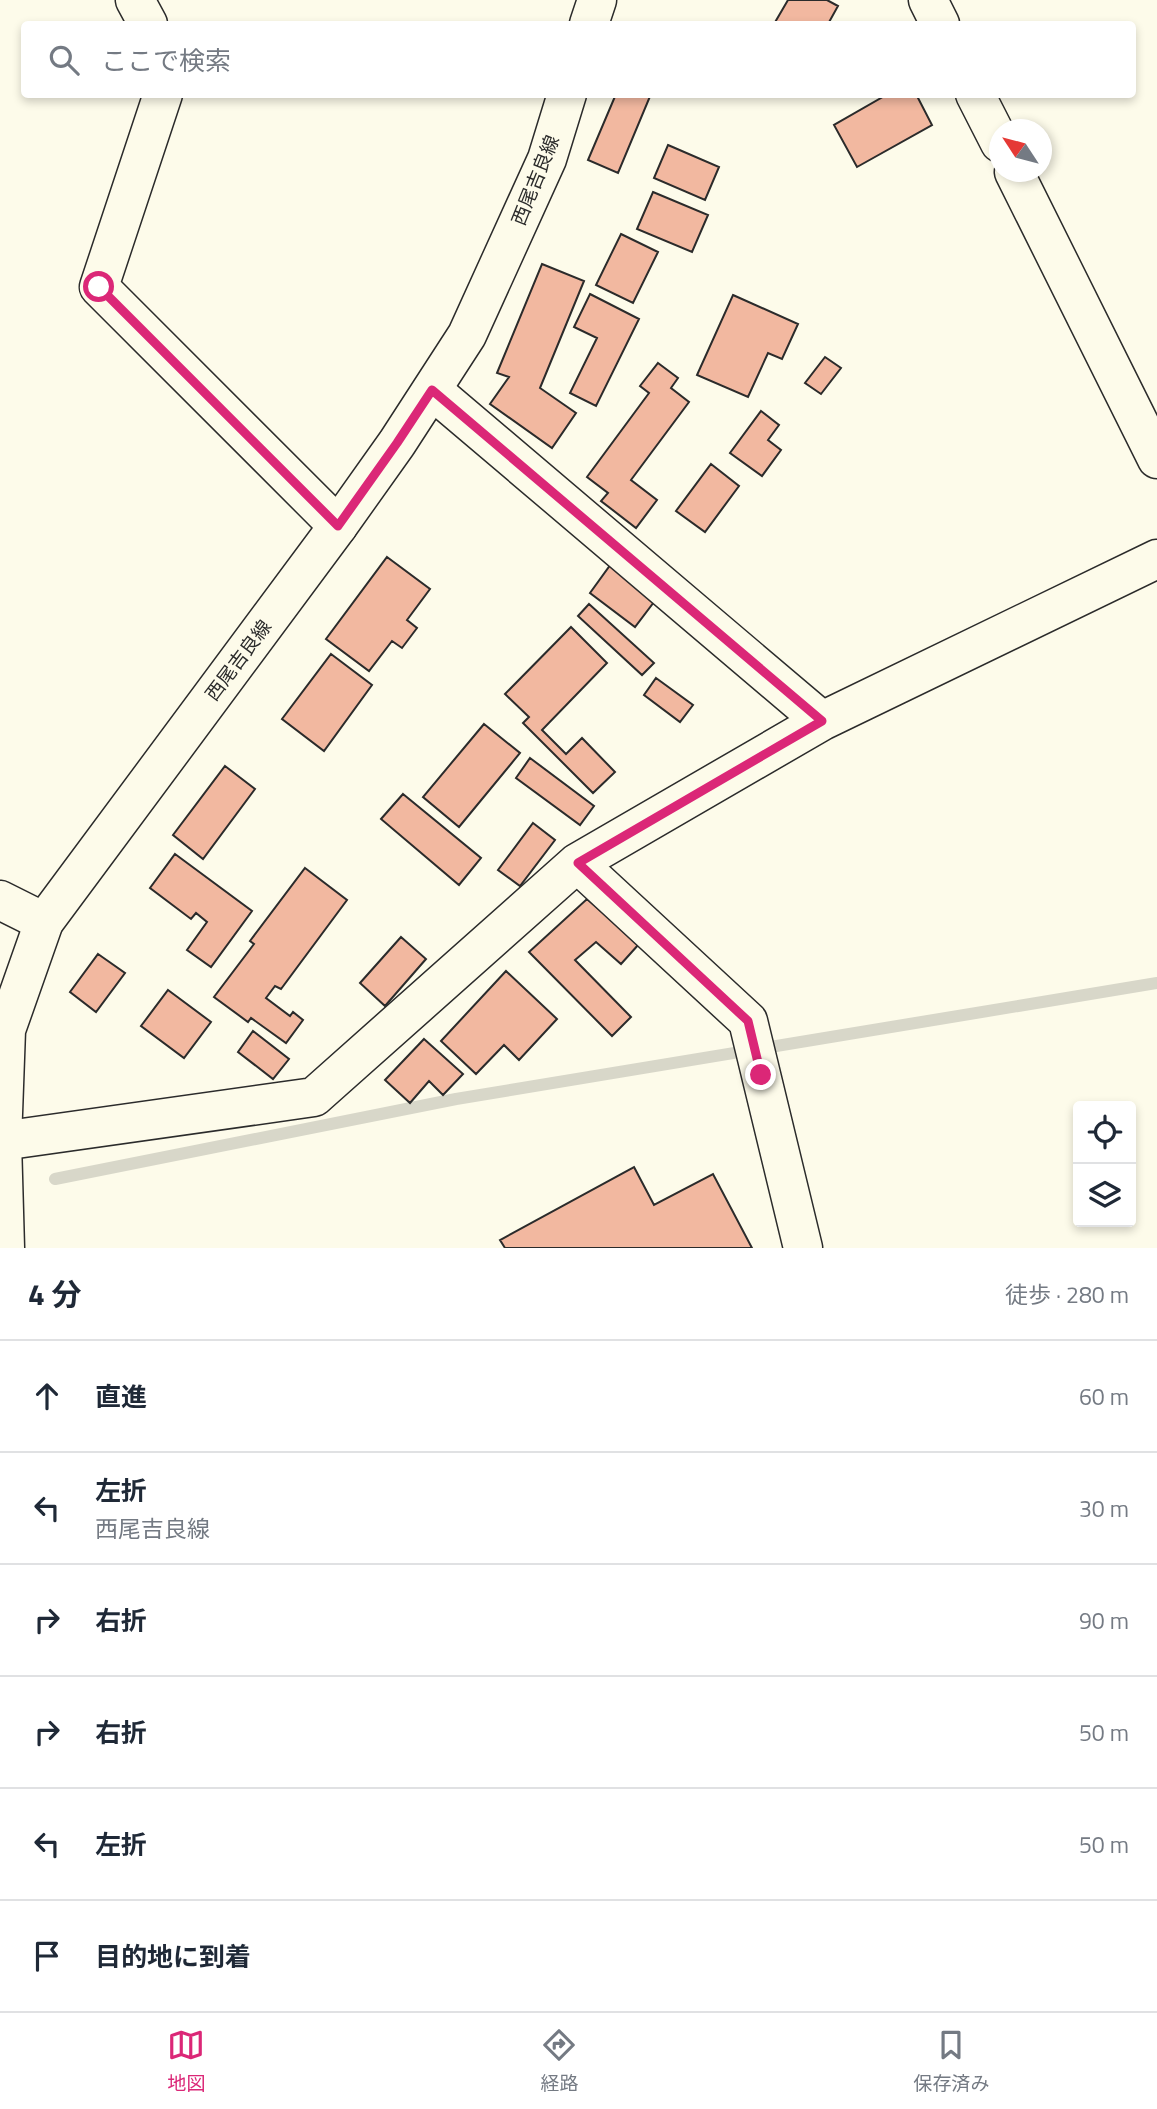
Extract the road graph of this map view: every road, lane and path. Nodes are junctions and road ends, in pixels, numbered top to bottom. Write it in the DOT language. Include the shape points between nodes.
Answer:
graph roads {
  1 [pos="135,0"];
  2 [pos="597,0"];
  3 [pos="928,0"];
  4 [pos="146,21"];
  5 [pos="590,21"];
  6 [pos="938,21"];
  7 [pos="162,98"];
  8 [pos="566,98"];
  9 [pos="977,98"];
  10 [pos="989,123"];
  11 [pos="1019,182"];
  12 [pos="432,390"];
  13 [pos="1157,459"];
  14 [pos="338,526"];
  15 [pos="1157,559"];
  16 [pos="822,721"];
  17 [pos="578,863"];
  18 [pos="0,900"];
  19 [pos="44,922"];
  20 [pos="3,1151"];
  21 [pos="5,1248"];
  22 [pos="803,1248"];
  1 -- 4 [label="street"];
  2 -- 5 [label="street"];
  3 -- 6 [label="street"];
  7 -- 14 [label="street" via="99,287"];
  8 -- 12 [label="street, 西尾吉良線" via="547,159 467,335"];
  9 -- 10 [label="street"];
  11 -- 13 [label="street"];
  12 -- 14 [label="street, 西尾吉良線"];
  12 -- 16 [label="street"];
  14 -- 19 [label="street, 西尾吉良線"];
  15 -- 16 [label="street"];
  16 -- 17 [label="street"];
  17 -- 20 [label="street" via="314,1097"];
  17 -- 22 [label="street" via="749,1024"];
  18 -- 19 [label="street"];
  19 -- 20 [label="street, 西尾吉良線" via="6,1030"];
  20 -- 21 [label="street, 西尾吉良線"];
}
